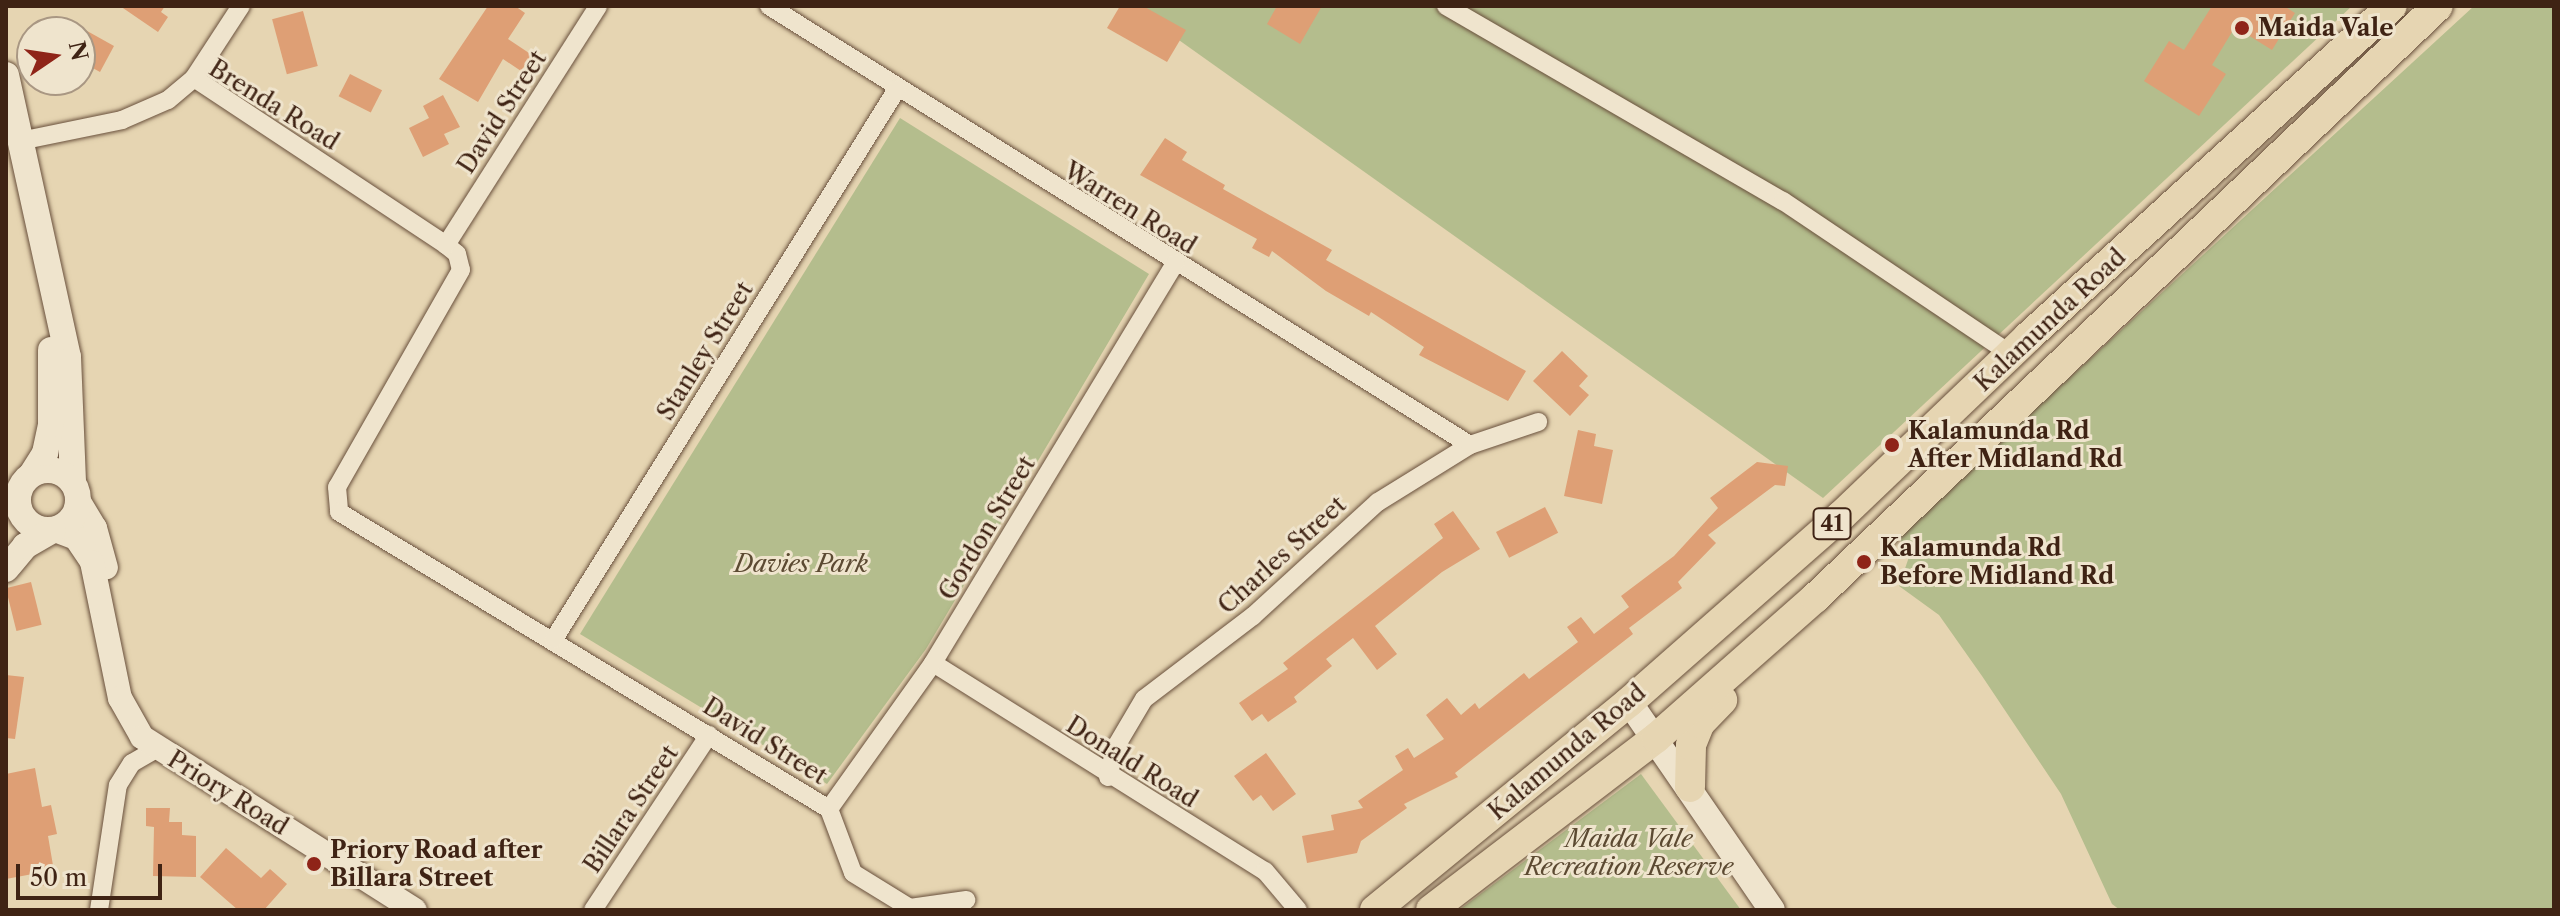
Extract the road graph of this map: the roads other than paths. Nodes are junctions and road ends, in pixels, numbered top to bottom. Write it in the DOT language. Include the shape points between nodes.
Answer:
graph roads {
  1 [pos="241,6"];
  2 [pos="598,6"];
  3 [pos="769,6"];
  4 [pos="1446,6"];
  5 [pos="2392,6"];
  6 [pos="2438,6"];
  7 [pos="6,75"];
  8 [pos="194,78"];
  9 [pos="897,89"];
  10 [pos="20,141"];
  11 [pos="35,220"];
  12 [pos="446,245"];
  13 [pos="1175,264"];
  14 [pos="2011,354"];
  15 [pos="1538,422"];
  16 [pos="1470,445"];
  17 [pos="32,474"];
  18 [pos="75,492"];
  19 [pos="19,507"];
  20 [pos="54,530"];
  21 [pos="6,543"];
  22 [pos="6,569"];
  23 [pos="1815,598"];
  24 [pos="554,639"];
  25 [pos="933,663"];
  26 [pos="115,674"];
  27 [pos="1623,707"];
  28 [pos="709,735"];
  29 [pos="1650,742"];
  30 [pos="156,749"];
  31 [pos="1108,777"];
  32 [pos="1693,794"];
  33 [pos="829,809"];
  34 [pos="966,900"];
  35 [pos="99,910"];
  36 [pos="415,910"];
  37 [pos="593,910"];
  38 [pos="1298,910"];
  39 [pos="1375,910"];
  40 [pos="1431,910"];
  41 [pos="1772,910"];
  1 -- 8 [label="street"];
  2 -- 12 [label="street, David Street"];
  3 -- 9 [label="street, Warren Road"];
  4 -- 14 [label="street" via="1783,201"];
  5 -- 14 [label="main road, Kalamunda Road / 41"];
  6 -- 23 [label="main road, Kalamunda Road / 41"];
  7 -- 10 [label="main road"];
  8 -- 10 [label="street, Brenda Road" via="168,100 122,120"];
  8 -- 12 [label="street, Brenda Road"];
  9 -- 13 [label="street, Warren Road"];
  9 -- 24 [label="street, Stanley Street"];
  10 -- 11 [label="main road"];
  11 -- 17 [label="main road" via="52,385 48,443"];
  11 -- 18 [label="main road" via="68,357"];
  12 -- 24 [label="street, David Street" via="457,254 461,270 337,487 334,501 339,512"];
  13 -- 16 [label="street, Warren Road"];
  13 -- 25 [label="street, Gordon Street"];
  14 -- 27 [label="main road, Kalamunda Road / 41" via="1841,516"];
  15 -- 16 [label="street, Charles Street"];
  16 -- 31 [label="street, Charles Street" via="1378,502 1253,616 1144,699 1115,748"];
  17 -- 18 [label="main road" via="50,470"];
  17 -- 19 [label="main road" via="19,492"];
  18 -- 20 [label="main road" via="71,519"];
  18 -- 26 [label="street, Priory Road" via="95,528 106,567"];
  19 -- 20 [label="main road" via="28,522"];
  19 -- 21 [label="main road"];
  20 -- 22 [label="main road" via="25,546"];
  20 -- 26 [label="street, Priory Road" via="76,538 92,562"];
  23 -- 29 [label="main road, Kalamunda Road / 41"];
  23 -- 32 [label="main road" via="1700,723 1687,765"];
  24 -- 28 [label="street, David Street"];
  25 -- 31 [label="street, Donald Road"];
  25 -- 33 [label="street, Gordon Street"];
  26 -- 30 [label="street, Priory Road" via="128,719"];
  27 -- 29 [label="main road"];
  27 -- 39 [label="main road, Kalamunda Road / 41"];
  28 -- 33 [label="street, David Street"];
  28 -- 37 [label="street, Billara Street"];
  29 -- 32 [label="main road" via="1680,792"];
  29 -- 40 [label="main road, Kalamunda Road / 41"];
  30 -- 35 [label="street" via="132,763 118,785"];
  30 -- 36 [label="street, Priory Road"];
  31 -- 38 [label="street, Donald Road" via="1265,871"];
  32 -- 41 [label="main road"];
  33 -- 34 [label="street, David Street" via="853,873 910,908"];
}
